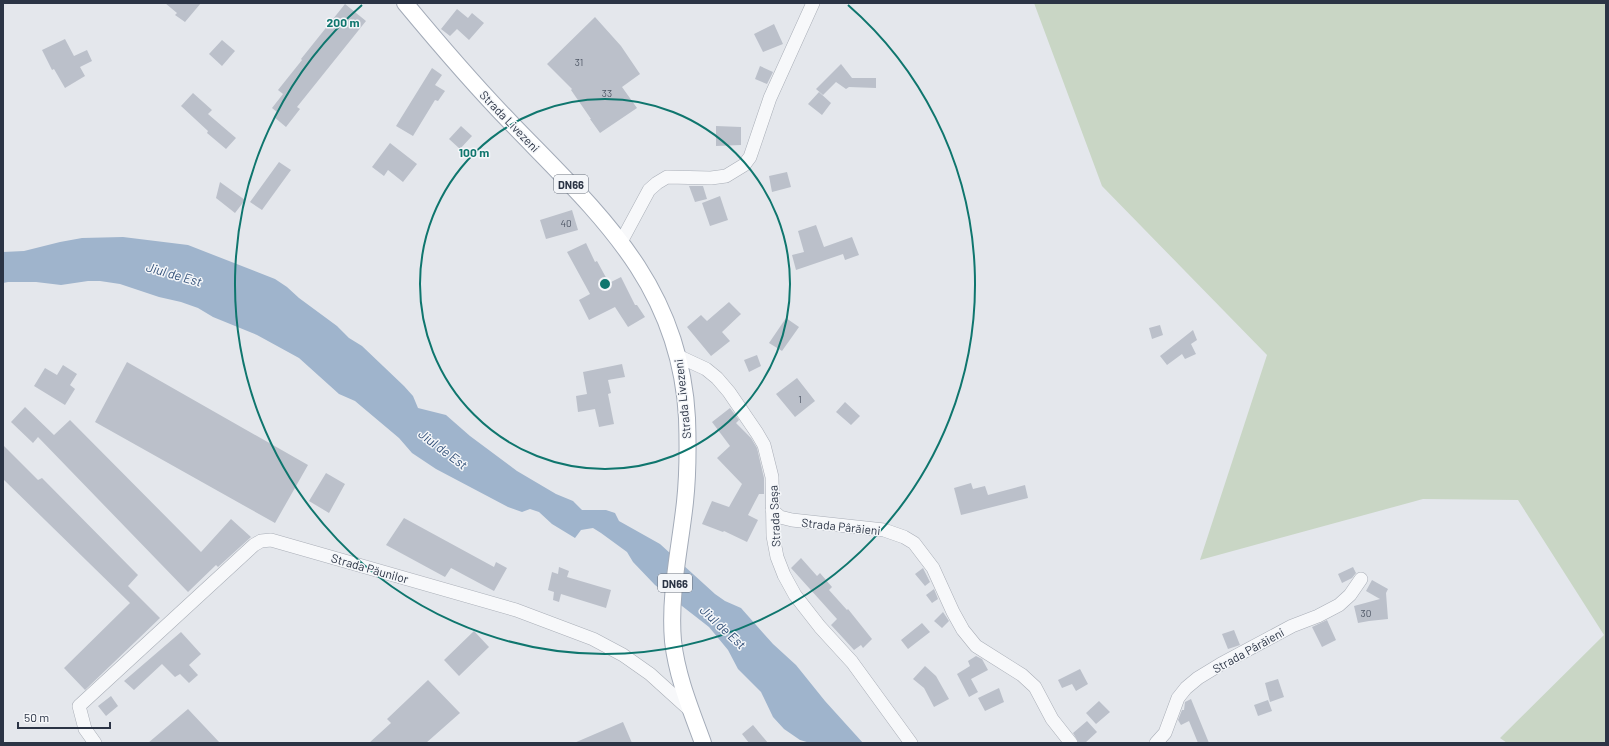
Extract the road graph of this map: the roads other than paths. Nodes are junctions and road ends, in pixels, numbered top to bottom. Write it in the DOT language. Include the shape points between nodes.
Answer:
graph roads {
  1 [pos="405,3"];
  2 [pos="813,3"];
  3 [pos="621,242"];
  4 [pos="678,356"];
  5 [pos="772,510"];
  6 [pos="1361,579"];
  7 [pos="692,712"];
  8 [pos="95,743"];
  9 [pos="703,743"];
  10 [pos="911,743"];
  11 [pos="1071,743"];
  12 [pos="1156,743"];
  1 -- 3 [label="main road, Strada Livezeni / DN66" via="468,76 576,190"];
  2 -- 3 [label="street" via="770,98 750,157 744,165 726,176 667,177 656,183 649,190"];
  3 -- 4 [label="main road, Strada Livezeni / DN66" via="645,276 661,306"];
  4 -- 5 [label="street, Strada Saşa" via="706,369 717,378 758,433 771,472"];
  4 -- 7 [label="main road, Strada Livezeni / DN66" via="687,416 687,447 685,502 672,617 677,665"];
  5 -- 10 [label="street, Strada Saşa" via="777,557 795,595 852,662"];
  5 -- 11 [label="street, Strada Pârăieni" via="780,517 792,520 884,530 914,542 933,568 963,630 976,646 1022,675 1035,687 1052,719"];
  6 -- 12 [label="street, Strada Pârăieni" via="1339,605 1279,633 1198,678 1178,698 1165,733"];
  7 -- 8 [label="street, Strada Păunilor" via="650,674 623,655 593,639 516,610 271,540 254,545 79,706 85,729"];
  7 -- 9 [label="main road, Strada Livezeni / DN66"];
}
